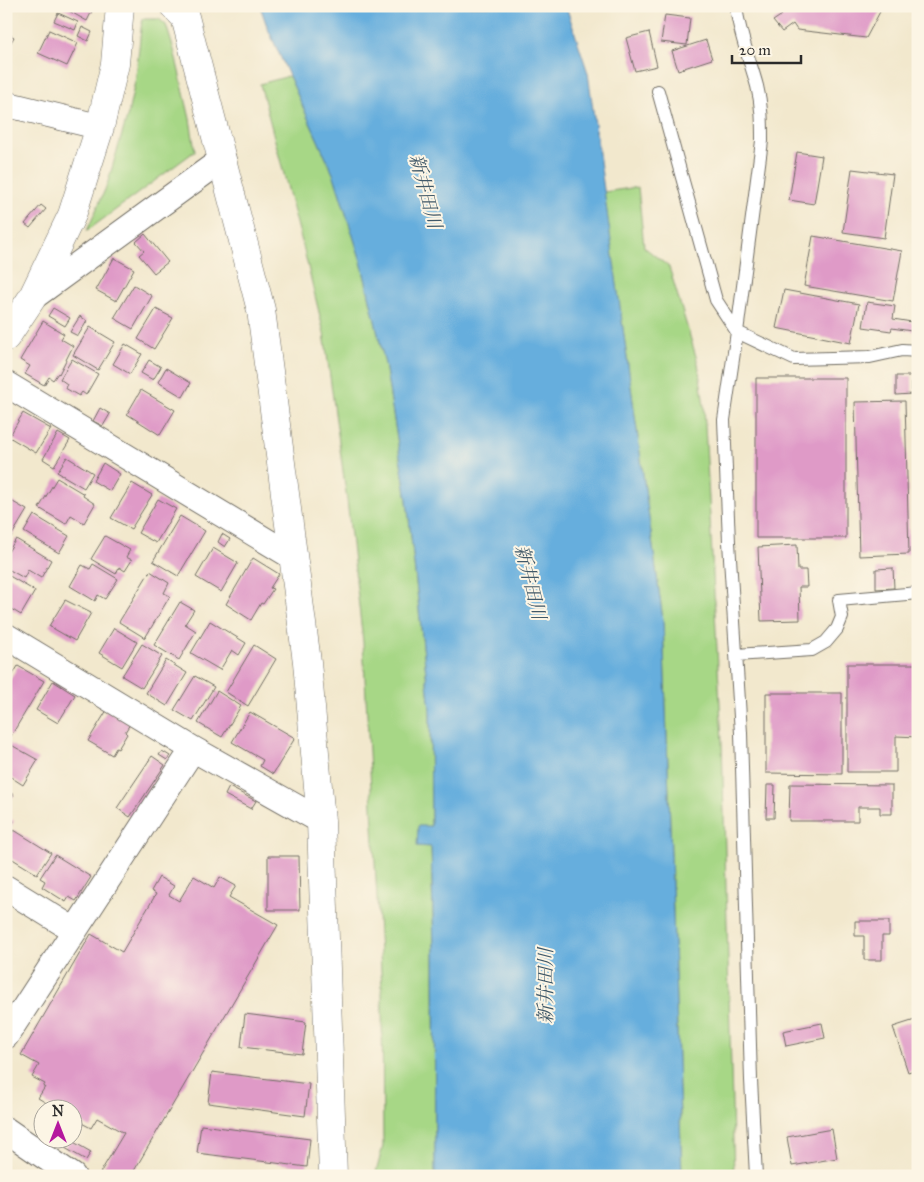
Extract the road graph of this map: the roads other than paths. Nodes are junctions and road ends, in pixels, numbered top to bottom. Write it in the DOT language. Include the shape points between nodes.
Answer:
graph roads {
  1 [pos="120,6"];
  2 [pos="174,6"];
  3 [pos="736,6"];
  4 [pos="658,91"];
  5 [pos="6,104"];
  6 [pos="100,127"];
  7 [pos="223,159"];
  8 [pos="32,298"];
  9 [pos="737,332"];
  10 [pos="6,337"];
  11 [pos="918,351"];
  12 [pos="6,384"];
  13 [pos="292,557"];
  14 [pos="918,593"];
  15 [pos="6,636"];
  16 [pos="736,654"];
  17 [pos="193,749"];
  18 [pos="321,821"];
  19 [pos="6,888"];
  20 [pos="74,930"];
  21 [pos="6,1036"];
  22 [pos="6,1130"];
  23 [pos="74,1176"];
  24 [pos="334,1176"];
  25 [pos="756,1176"];
  1 -- 6 [label="street" via="115,64"];
  2 -- 7 [label="street" via="185,17"];
  3 -- 9 [label="lane" via="762,112 762,141"];
  4 -- 9 [label="lane" via="716,300"];
  5 -- 6 [label="street"];
  6 -- 8 [label="street" via="72,215"];
  7 -- 8 [label="street"];
  7 -- 13 [label="street" via="261,310"];
  8 -- 10 [label="street"];
  9 -- 11 [label="lane" via="794,359 870,357 902,350"];
  9 -- 16 [label="lane" via="724,420"];
  12 -- 13 [label="street"];
  13 -- 18 [label="street" via="308,662"];
  14 -- 16 [label="lane" via="839,600 842,617 837,629 826,642 812,650"];
  15 -- 17 [label="street"];
  16 -- 25 [label="lane"];
  17 -- 18 [label="street"];
  17 -- 20 [label="street"];
  18 -- 24 [label="street"];
  19 -- 20 [label="street"];
  20 -- 21 [label="street"];
  22 -- 23 [label="street"];
}
